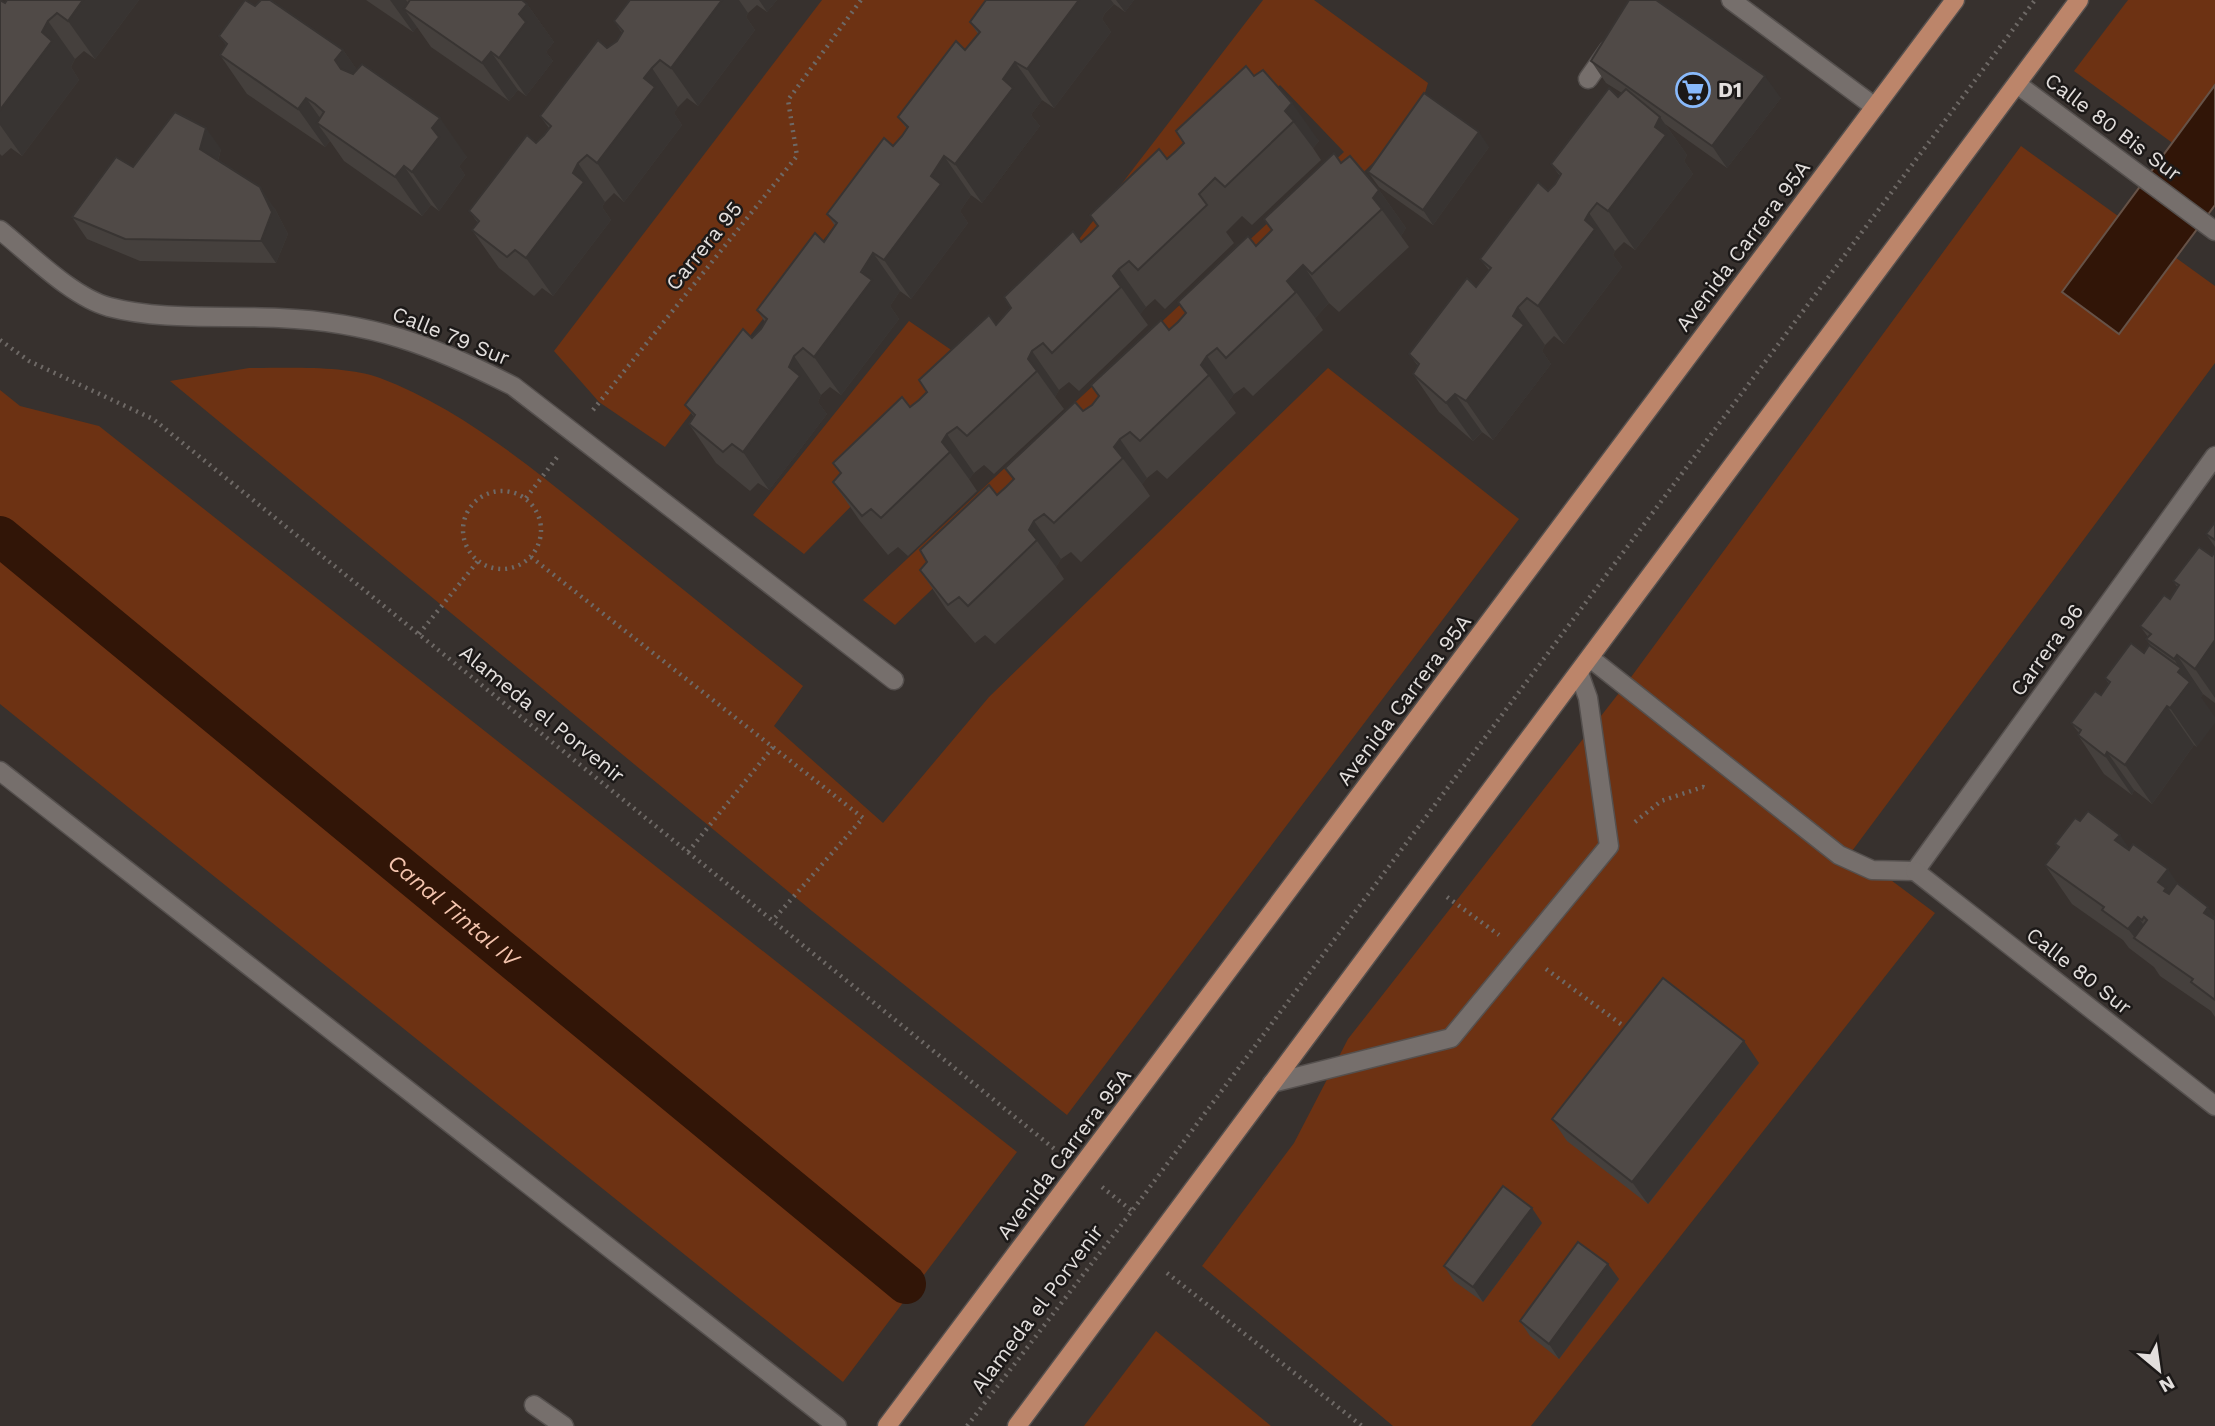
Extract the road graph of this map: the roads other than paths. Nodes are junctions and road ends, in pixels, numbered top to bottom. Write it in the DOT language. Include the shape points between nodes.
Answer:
graph roads {
  1 [pos="1731,0"];
  2 [pos="1955,0"];
  3 [pos="2079,0"];
  4 [pos="1619,34"];
  5 [pos="1588,79"];
  6 [pos="2017,84"];
  7 [pos="1875,107"];
  8 [pos="0,230"];
  9 [pos="2215,231"];
  10 [pos="2215,456"];
  11 [pos="1590,658"];
  12 [pos="1579,673"];
  13 [pos="894,680"];
  14 [pos="0,771"];
  15 [pos="1915,871"];
  16 [pos="1272,1083"];
  17 [pos="2215,1106"];
  18 [pos="534,1405"];
  19 [pos="564,1426"];
  20 [pos="837,1426"];
  21 [pos="887,1426"];
  22 [pos="1017,1426"];
  1 -- 7 [label="street"];
  2 -- 7 [label="main road, Avenida Carrera 95A"];
  3 -- 6 [label="main road"];
  4 -- 5 [label="street"];
  6 -- 9 [label="street, Calle 80 Bis Sur"];
  6 -- 11 [label="main road"];
  7 -- 21 [label="main road, Avenida Carrera 95A"];
  8 -- 13 [label="street, Calle 79 Sur" via="79,292 107,306 221,318 340,323 386,331 476,367 513,386"];
  10 -- 15 [label="street, Carrera 96"];
  11 -- 12 [label="main road"];
  11 -- 15 [label="street" via="1839,855 1872,870"];
  12 -- 16 [label="main road"];
  12 -- 16 [label="street" via="1588,698 1609,846 1451,1038"];
  14 -- 20 [label="street"];
  15 -- 17 [label="street, Calle 80 Sur"];
  16 -- 22 [label="main road"];
  18 -- 19 [label="street"];
}
